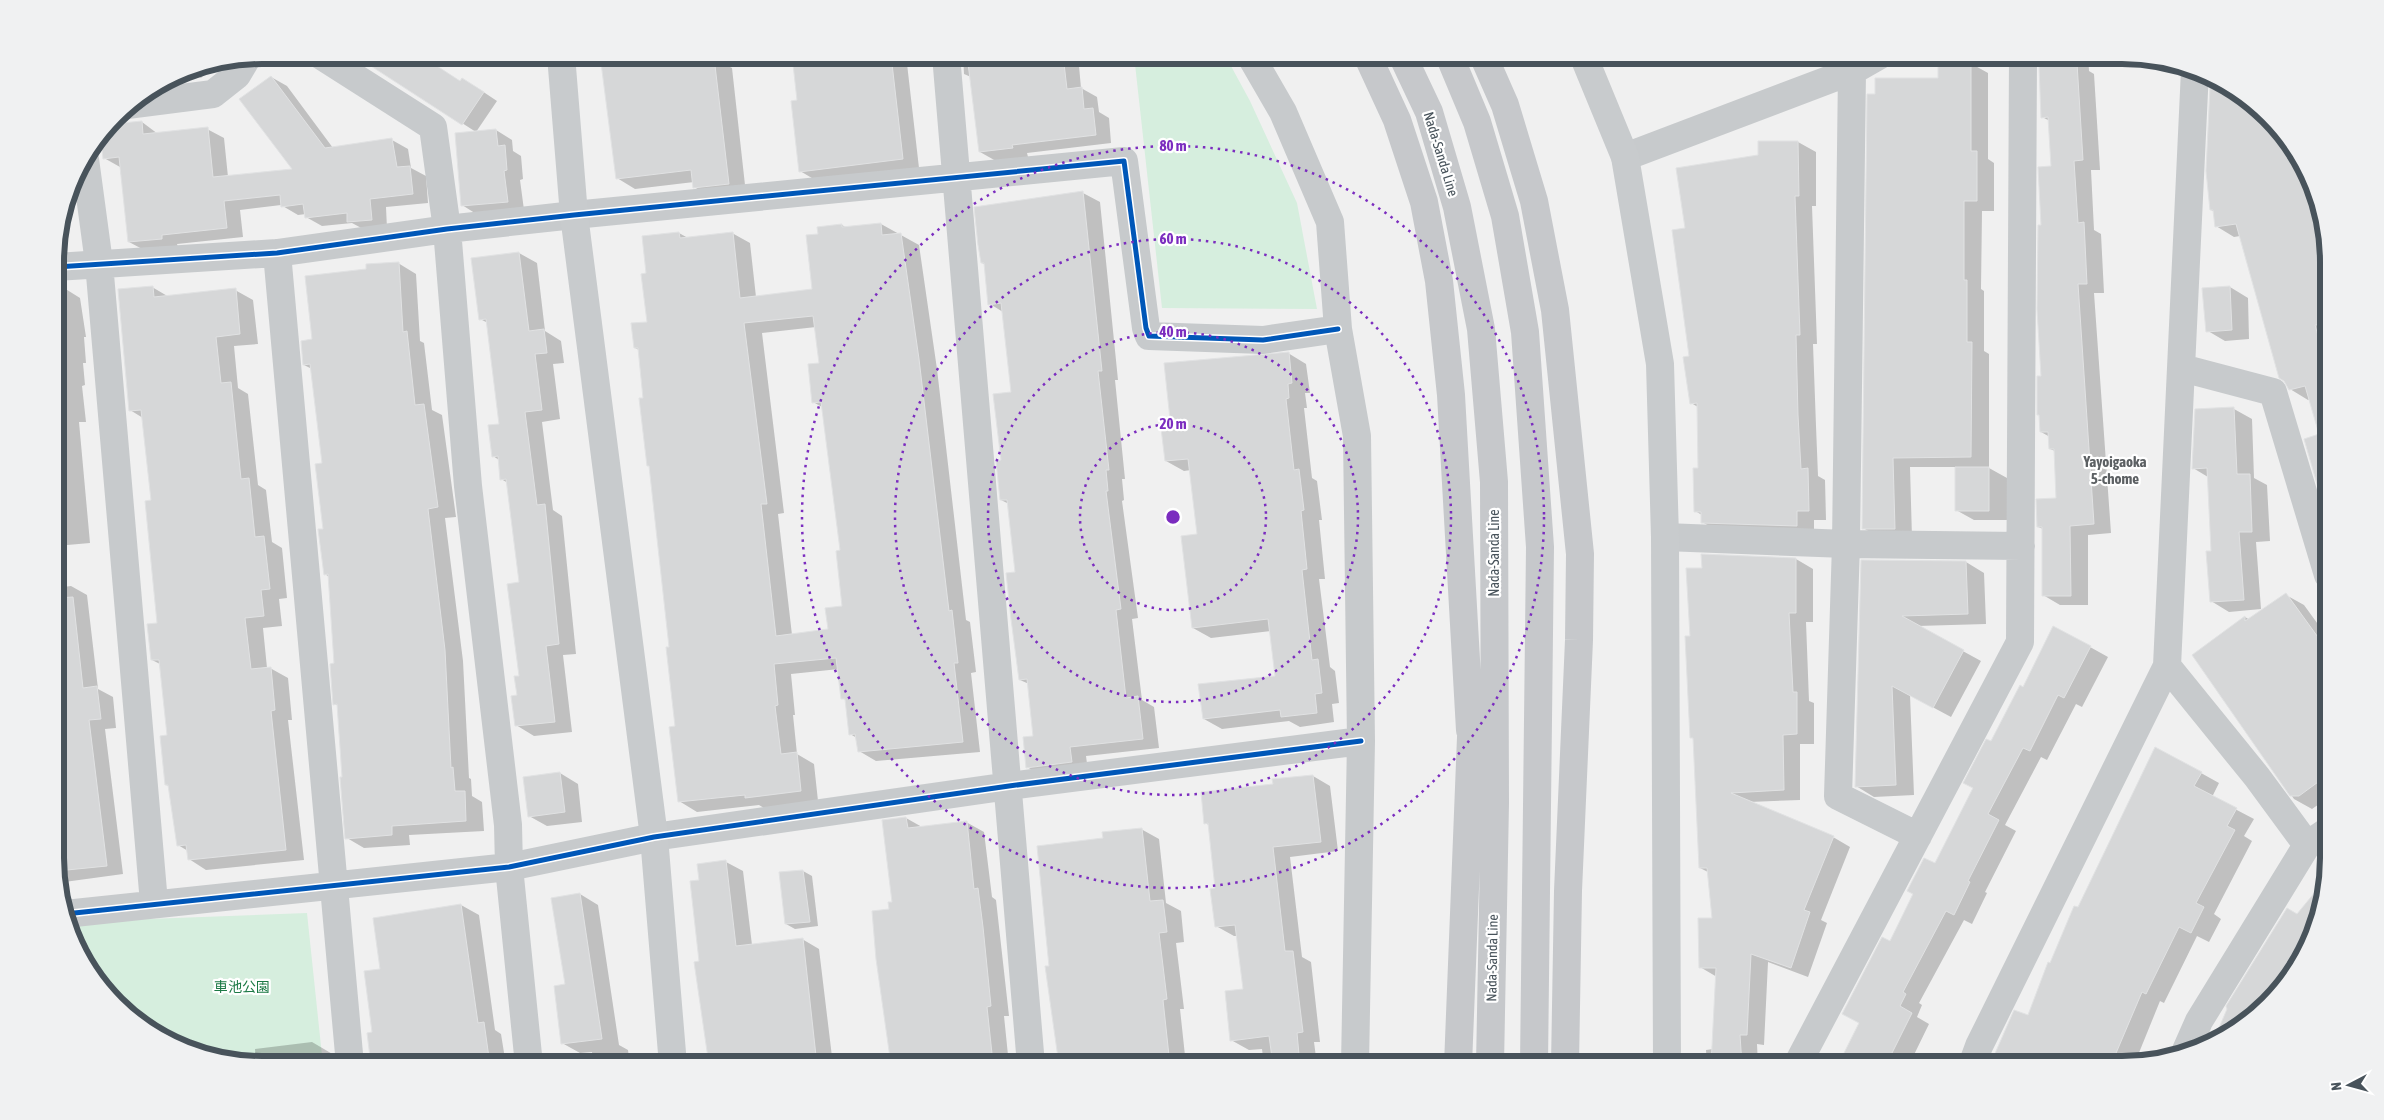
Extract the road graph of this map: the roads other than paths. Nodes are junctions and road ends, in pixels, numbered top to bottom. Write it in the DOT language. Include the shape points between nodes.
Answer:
graph roads {
  1 [pos="243,64"];
  2 [pos="334,64"];
  3 [pos="562,64"];
  4 [pos="947,64"];
  5 [pos="1255,64"];
  6 [pos="1371,64"];
  7 [pos="1406,64"];
  8 [pos="1453,64"];
  9 [pos="1487,64"];
  10 [pos="1588,64"];
  11 [pos="1863,64"];
  12 [pos="2023,64"];
  13 [pos="1852,70"];
  14 [pos="2195,78"];
  15 [pos="144,103"];
  16 [pos="1625,157"];
  17 [pos="86,170"];
  18 [pos="957,178"];
  19 [pos="574,215"];
  20 [pos="447,229"];
  21 [pos="277,253"];
  22 [pos="99,263"];
  23 [pos="64,266"];
  24 [pos="1338,329"];
  25 [pos="2182,368"];
  26 [pos="1494,482"];
  27 [pos="1665,537"];
  28 [pos="1846,544"];
  29 [pos="2022,546"];
  30 [pos="1540,547"];
  31 [pos="2320,548"];
  32 [pos="2168,666"];
  33 [pos="1470,730"];
  34 [pos="1361,741"];
  35 [pos="1008,786"];
  36 [pos="1918,836"];
  37 [pos="654,837"];
  38 [pos="2318,838"];
  39 [pos="509,867"];
  40 [pos="334,886"];
  41 [pos="1568,892"];
  42 [pos="154,903"];
  43 [pos="72,913"];
  44 [pos="2188,1045"];
  45 [pos="349,1056"];
  46 [pos="528,1056"];
  47 [pos="672,1056"];
  48 [pos="1030,1056"];
  49 [pos="1355,1056"];
  50 [pos="1458,1056"];
  51 [pos="1490,1056"];
  52 [pos="1534,1056"];
  53 [pos="1566,1056"];
  54 [pos="1667,1056"];
  55 [pos="1801,1056"];
  56 [pos="1975,1056"];
  1 -- 15 [label="street" via="237,75 213,94"];
  2 -- 20 [label="street" via="433,127"];
  3 -- 19 [label="street"];
  4 -- 18 [label="street"];
  5 -- 24 [label="street" via="1283,112 1330,222"];
  6 -- 33 [label="main road" via="1397,120 1424,202 1439,281 1451,395"];
  7 -- 26 [label="main road, Nada-Sanda Line" via="1429,112 1457,207 1481,329"];
  8 -- 30 [label="main road" via="1477,122 1505,216 1526,332"];
  9 -- 41 [label="main road" via="1505,105 1534,201 1555,310 1579,544 1579,640"];
  10 -- 16 [label="street"];
  11 -- 13 [label="street"];
  12 -- 29 [label="street"];
  13 -- 16 [label="street"];
  13 -- 28 [label="street"];
  14 -- 25 [label="street"];
  16 -- 27 [label="street" via="1660,364"];
  17 -- 22 [label="street"];
  18 -- 19 [label="street"];
  18 -- 24 [label="street" via="1124,161 1146,328 1150,336 1263,340"];
  18 -- 35 [label="street"];
  19 -- 20 [label="street"];
  19 -- 37 [label="street"];
  20 -- 21 [label="street"];
  20 -- 39 [label="street" via="468,486 508,825"];
  21 -- 22 [label="street"];
  21 -- 40 [label="street"];
  22 -- 23 [label="street"];
  22 -- 42 [label="street"];
  24 -- 34 [label="street" via="1357,436"];
  25 -- 31 [label="street" via="2273,392"];
  25 -- 32 [label="street"];
  26 -- 33 [label="main road"];
  26 -- 51 [label="main road, Nada-Sanda Line" via="1495,803"];
  27 -- 28 [label="street"];
  27 -- 54 [label="street"];
  28 -- 29 [label="street"];
  28 -- 36 [label="street" via="1838,796"];
  29 -- 36 [label="street" via="2020,642"];
  30 -- 41 [label="main road" via="1558,701"];
  30 -- 52 [label="main road"];
  32 -- 38 [label="street" via="2257,777"];
  32 -- 56 [label="street"];
  33 -- 50 [label="main road"];
  34 -- 35 [label="street"];
  34 -- 49 [label="street"];
  35 -- 37 [label="street"];
  35 -- 48 [label="street"];
  36 -- 55 [label="street"];
  37 -- 39 [label="street"];
  37 -- 47 [label="street"];
  38 -- 44 [label="street" via="2199,1021"];
  39 -- 40 [label="street"];
  39 -- 46 [label="street"];
  40 -- 42 [label="street"];
  40 -- 45 [label="street"];
  41 -- 53 [label="main road"];
  42 -- 43 [label="street"];
}
